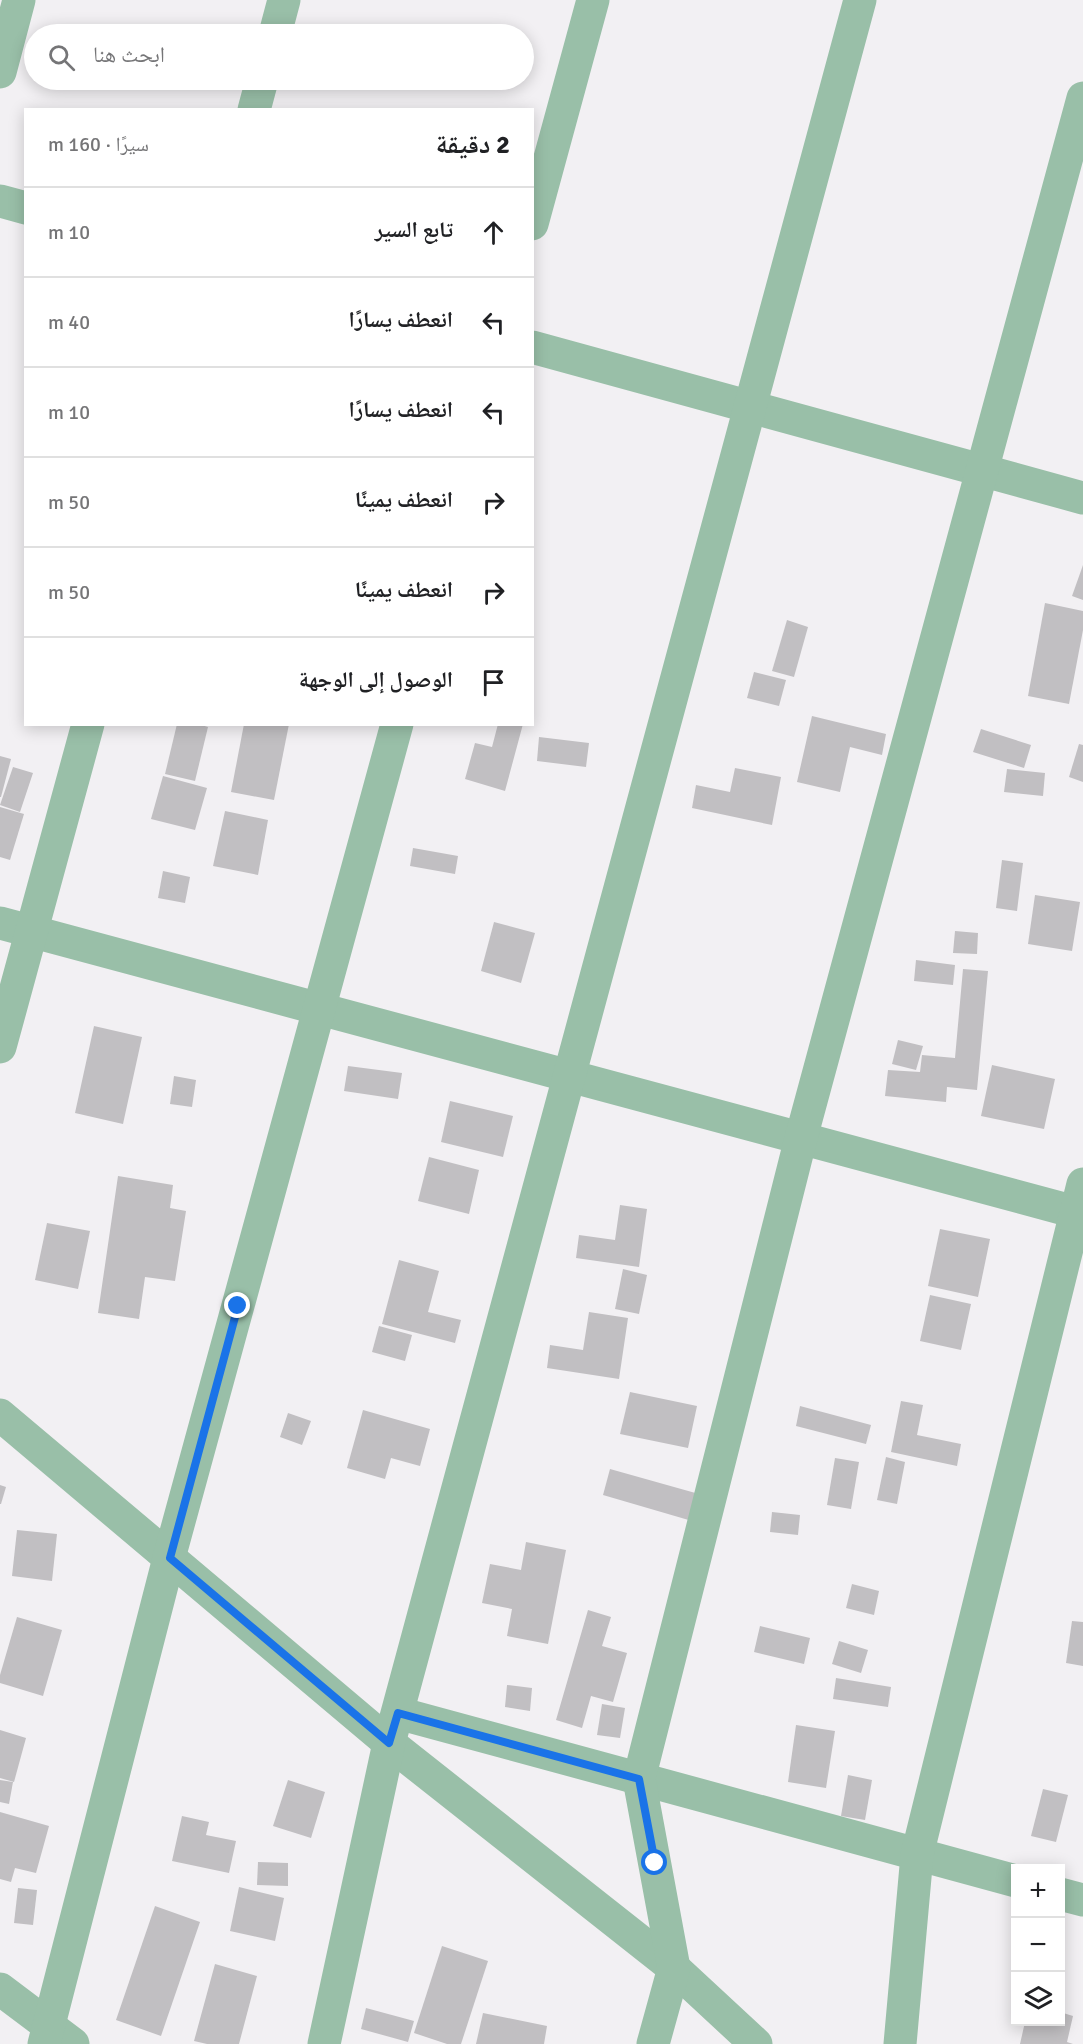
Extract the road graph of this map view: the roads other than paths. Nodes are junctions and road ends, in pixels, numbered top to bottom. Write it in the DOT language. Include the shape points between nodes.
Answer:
graph roads {
  1 [pos="20,0"];
  2 [pos="284,0"];
  3 [pos="593,0"];
  4 [pos="861,0"];
  5 [pos="277,24"];
  6 [pos="0,72"];
  7 [pos="259,90"];
  8 [pos="1083,98"];
  9 [pos="255,108"];
  10 [pos="0,201"];
  11 [pos="24,207"];
  12 [pos="534,217"];
  13 [pos="534,348"];
  14 [pos="750,406"];
  15 [pos="982,471"];
  16 [pos="1083,498"];
  17 [pos="87,726"];
  18 [pos="396,726"];
  19 [pos="0,923"];
  20 [pos="32,932"];
  21 [pos="320,1009"];
  22 [pos="0,1047"];
  23 [pos="569,1076"];
  24 [pos="801,1138"];
  25 [pos="1080,1203"];
  26 [pos="0,1415"];
  27 [pos="170,1558"];
  28 [pos="394,1728"];
  29 [pos="639,1779"];
  30 [pos="917,1855"];
  31 [pos="1011,1880"];
  32 [pos="1065,1895"];
  33 [pos="1083,1900"];
  34 [pos="674,1968"];
  35 [pos="0,1989"];
  36 [pos="56,2038"];
  37 [pos="324,2044"];
  38 [pos="653,2044"];
  39 [pos="756,2044"];
  40 [pos="900,2044"];
  1 -- 6 [label="street"];
  2 -- 5 [label="street"];
  3 -- 12 [label="street"];
  4 -- 14 [label="street"];
  7 -- 9 [label="street"];
  8 -- 15 [label="street"];
  10 -- 11 [label="street"];
  13 -- 14 [label="street"];
  14 -- 15 [label="street"];
  14 -- 23 [label="street"];
  15 -- 16 [label="street"];
  15 -- 24 [label="street"];
  17 -- 20 [label="street"];
  18 -- 21 [label="street"];
  19 -- 20 [label="street"];
  20 -- 21 [label="street"];
  20 -- 22 [label="street"];
  21 -- 23 [label="street"];
  21 -- 27 [label="street"];
  23 -- 24 [label="street"];
  23 -- 28 [label="street"];
  24 -- 25 [label="street"];
  24 -- 29 [label="street"];
  25 -- 30 [label="street"];
  26 -- 27 [label="street"];
  27 -- 28 [label="street"];
  27 -- 36 [label="street"];
  28 -- 29 [label="street"];
  28 -- 34 [label="street"];
  28 -- 37 [label="street"];
  29 -- 30 [label="street"];
  29 -- 34 [label="street"];
  30 -- 31 [label="street"];
  30 -- 40 [label="street"];
  32 -- 33 [label="street"];
  34 -- 38 [label="street"];
  34 -- 39 [label="street"];
  35 -- 36 [label="street"];
}
